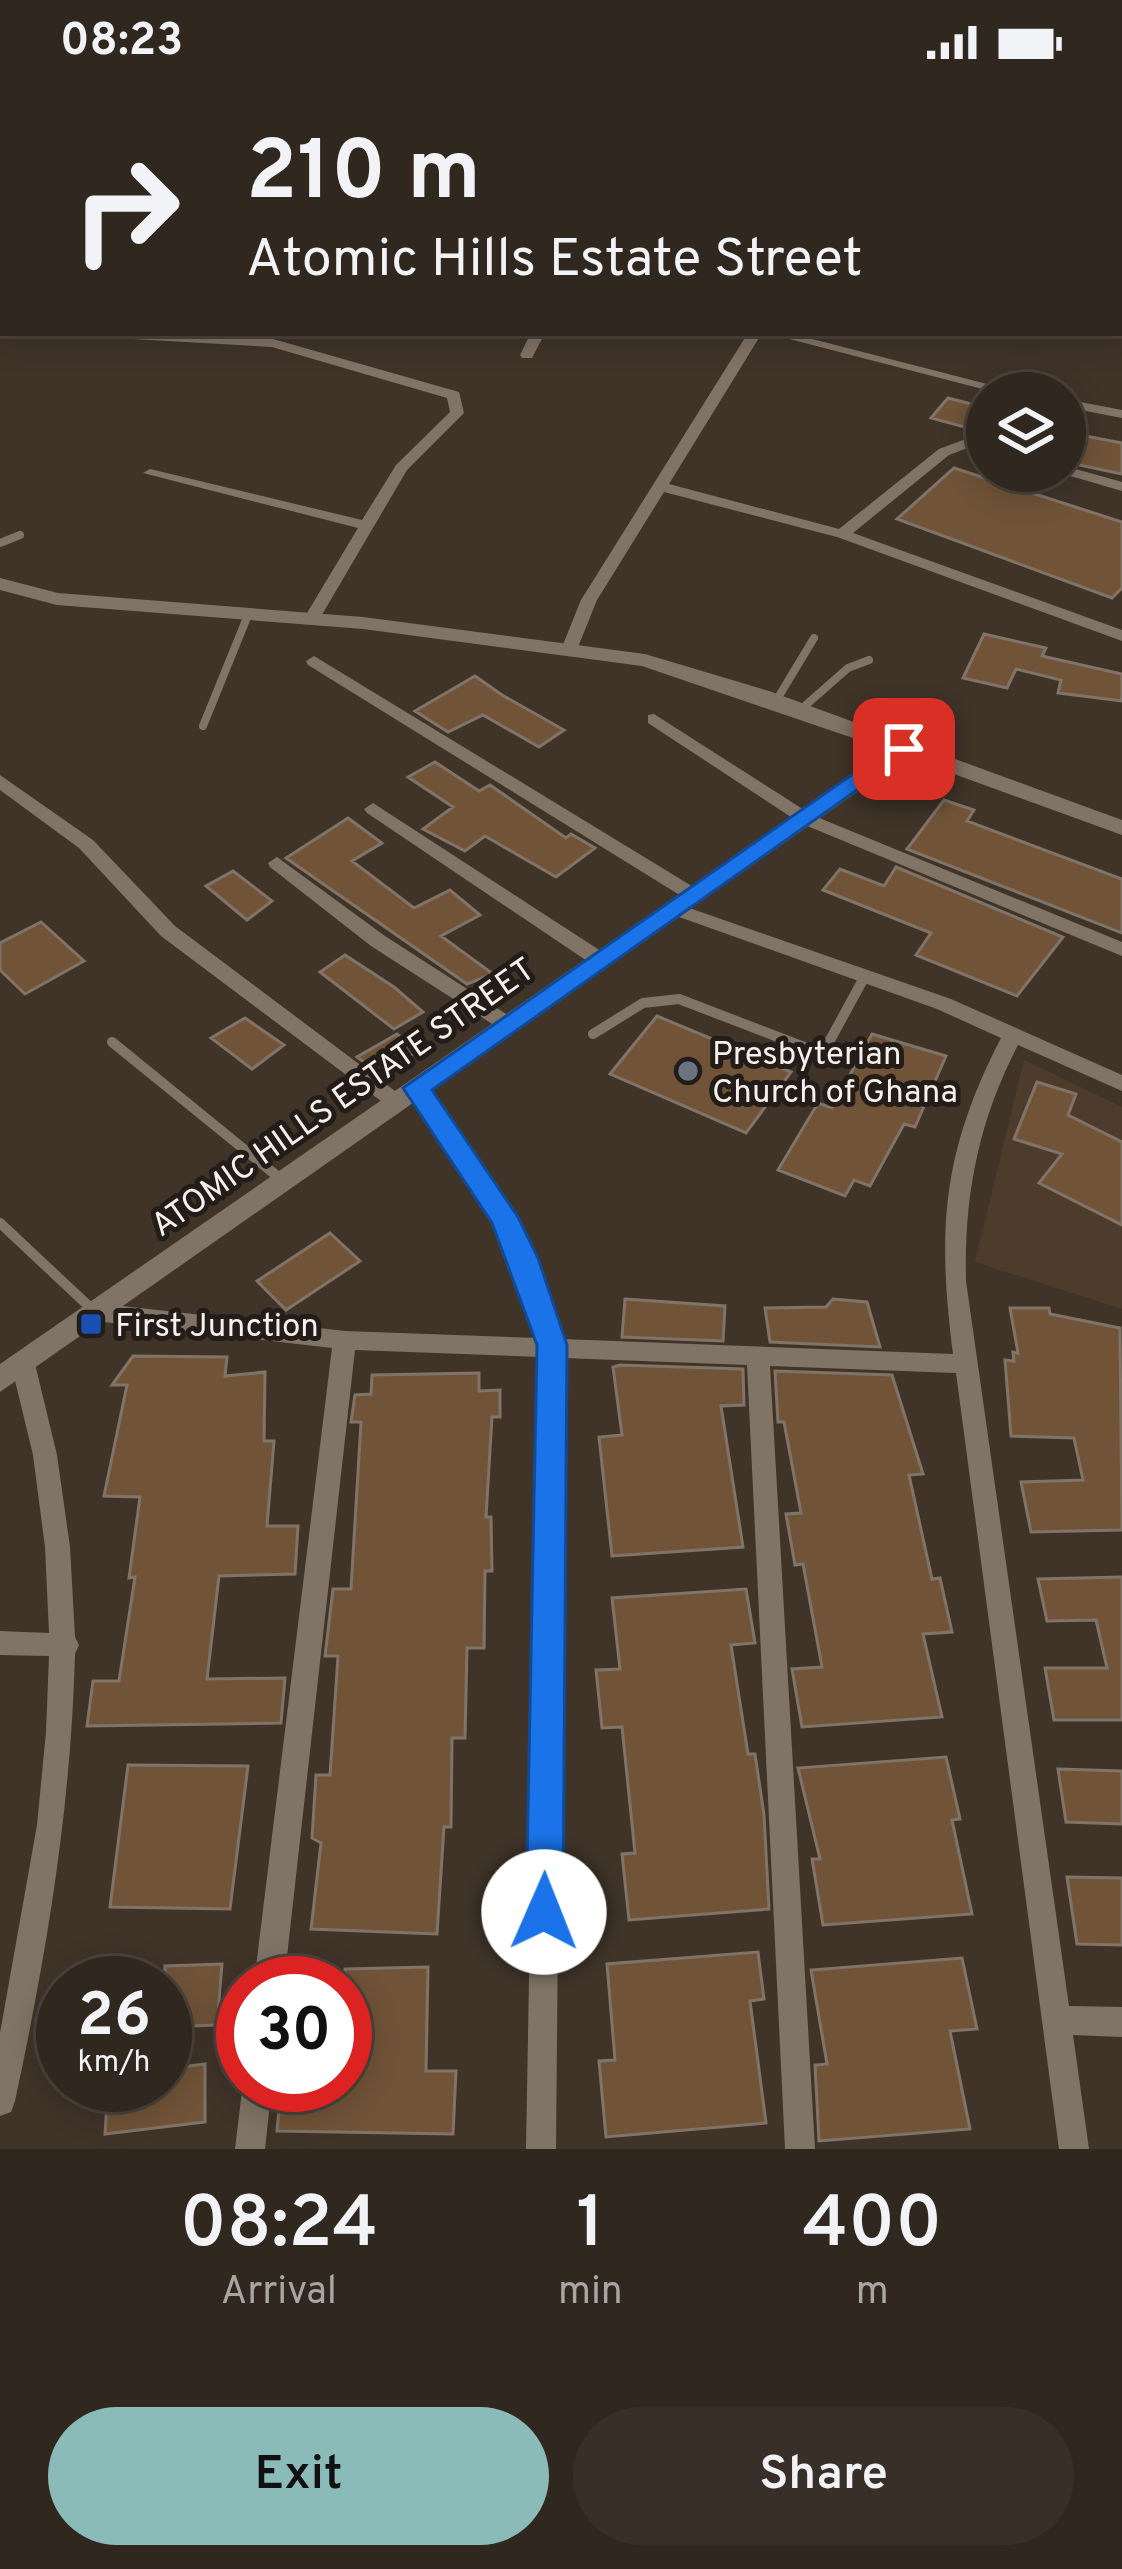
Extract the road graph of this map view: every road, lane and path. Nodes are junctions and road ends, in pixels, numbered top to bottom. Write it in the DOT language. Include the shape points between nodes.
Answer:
graph roads {
  1 [pos="203,336"];
  2 [pos="536,336"];
  3 [pos="753,336"];
  4 [pos="785,336"];
  5 [pos="274,338"];
  6 [pos="526,355"];
  7 [pos="966,381"];
  8 [pos="1086,407"];
  9 [pos="1122,414"];
  10 [pos="966,444"];
  11 [pos="150,473"];
  12 [pos="1086,476"];
  13 [pos="659,486"];
  14 [pos="1122,487"];
  15 [pos="364,525"];
  16 [pos="842,534"];
  17 [pos="20,535"];
  18 [pos="0,543"];
  19 [pos="0,584"];
  20 [pos="248,615"];
  21 [pos="312,618"];
  22 [pos="1122,636"];
  23 [pos="814,638"];
  24 [pos="570,647"];
  25 [pos="868,660"];
  26 [pos="314,661"];
  27 [pos="776,701"];
  28 [pos="800,711"];
  29 [pos="654,719"];
  30 [pos="203,726"];
  31 [pos="904,749"];
  32 [pos="0,781"];
  33 [pos="373,809"];
  34 [pos="806,819"];
  35 [pos="1122,828"];
  36 [pos="277,863"];
  37 [pos="684,902"];
  38 [pos="1122,949"];
  39 [pos="600,961"];
  40 [pos="866,976"];
  41 [pos="507,1024"];
  42 [pos="592,1034"];
  43 [pos="1012,1037"];
  44 [pos="112,1042"];
  45 [pos="1122,1084"];
  46 [pos="406,1095"];
  47 [pos="283,1181"];
  48 [pos="0,1223"];
  49 [pos="95,1312"];
  50 [pos="345,1340"];
  51 [pos="552,1345"];
  52 [pos="758,1355"];
  53 [pos="964,1364"];
  54 [pos="9,1367"];
  55 [pos="0,1642"];
  56 [pos="66,1645"];
  57 [pos="272,1956"];
  58 [pos="1056,2020"];
  59 [pos="1122,2022"];
  60 [pos="0,2101"];
  61 [pos="254,2112"];
  62 [pos="250,2149"];
  63 [pos="541,2149"];
  64 [pos="800,2149"];
  65 [pos="1075,2149"];
  1 -- 5 [label="street"];
  2 -- 6 [label="street"];
  3 -- 13 [label="street"];
  4 -- 7 [label="street"];
  5 -- 15 [label="street" via="445,388 459,403"];
  8 -- 9 [label="street"];
  10 -- 16 [label="street" via="944,452"];
  11 -- 15 [label="street"];
  12 -- 14 [label="street"];
  13 -- 16 [label="street"];
  13 -- 24 [label="street" via="589,600"];
  15 -- 21 [label="street"];
  16 -- 22 [label="street"];
  17 -- 18 [label="lane"];
  19 -- 20 [label="street" via="58,599"];
  20 -- 21 [label="street"];
  20 -- 30 [label="lane"];
  21 -- 24 [label="street"];
  23 -- 27 [label="lane"];
  24 -- 27 [label="street" via="690,671"];
  25 -- 28 [label="lane"];
  26 -- 37 [label="street"];
  27 -- 28 [label="street"];
  28 -- 31 [label="street"];
  29 -- 34 [label="street"];
  31 -- 34 [label="street, ATOMIC HILLS ESTATE STREET"];
  31 -- 35 [label="street"];
  32 -- 46 [label="street" via="86,844 168,931"];
  33 -- 39 [label="street"];
  34 -- 37 [label="street, ATOMIC HILLS ESTATE STREET"];
  34 -- 38 [label="street"];
  36 -- 41 [label="street"];
  37 -- 39 [label="street, ATOMIC HILLS ESTATE STREET"];
  37 -- 40 [label="street"];
  39 -- 41 [label="street, ATOMIC HILLS ESTATE STREET"];
  40 -- 42 [label="lane" via="829,1042 812,1051 658,997 638,1001"];
  40 -- 43 [label="street"];
  41 -- 46 [label="street, ATOMIC HILLS ESTATE STREET"];
  43 -- 45 [label="street"];
  43 -- 53 [label="street" via="982,1092 952,1207"];
  44 -- 47 [label="lane"];
  46 -- 47 [label="street, ATOMIC HILLS ESTATE STREET"];
  46 -- 51 [label="street" via="504,1217"];
  47 -- 49 [label="street, ATOMIC HILLS ESTATE STREET"];
  48 -- 49 [label="lane"];
  49 -- 50 [label="street"];
  49 -- 54 [label="street, ATOMIC HILLS ESTATE STREET"];
  50 -- 51 [label="street"];
  50 -- 57 [label="street"];
  51 -- 52 [label="street"];
  51 -- 63 [label="street"];
  52 -- 53 [label="street"];
  52 -- 64 [label="street"];
  53 -- 58 [label="street"];
  54 -- 56 [label="street" via="43,1431"];
  55 -- 56 [label="street"];
  56 -- 60 [label="street" via="33,1959"];
  58 -- 59 [label="street"];
  58 -- 65 [label="street"];
  61 -- 62 [label="street"];
}
